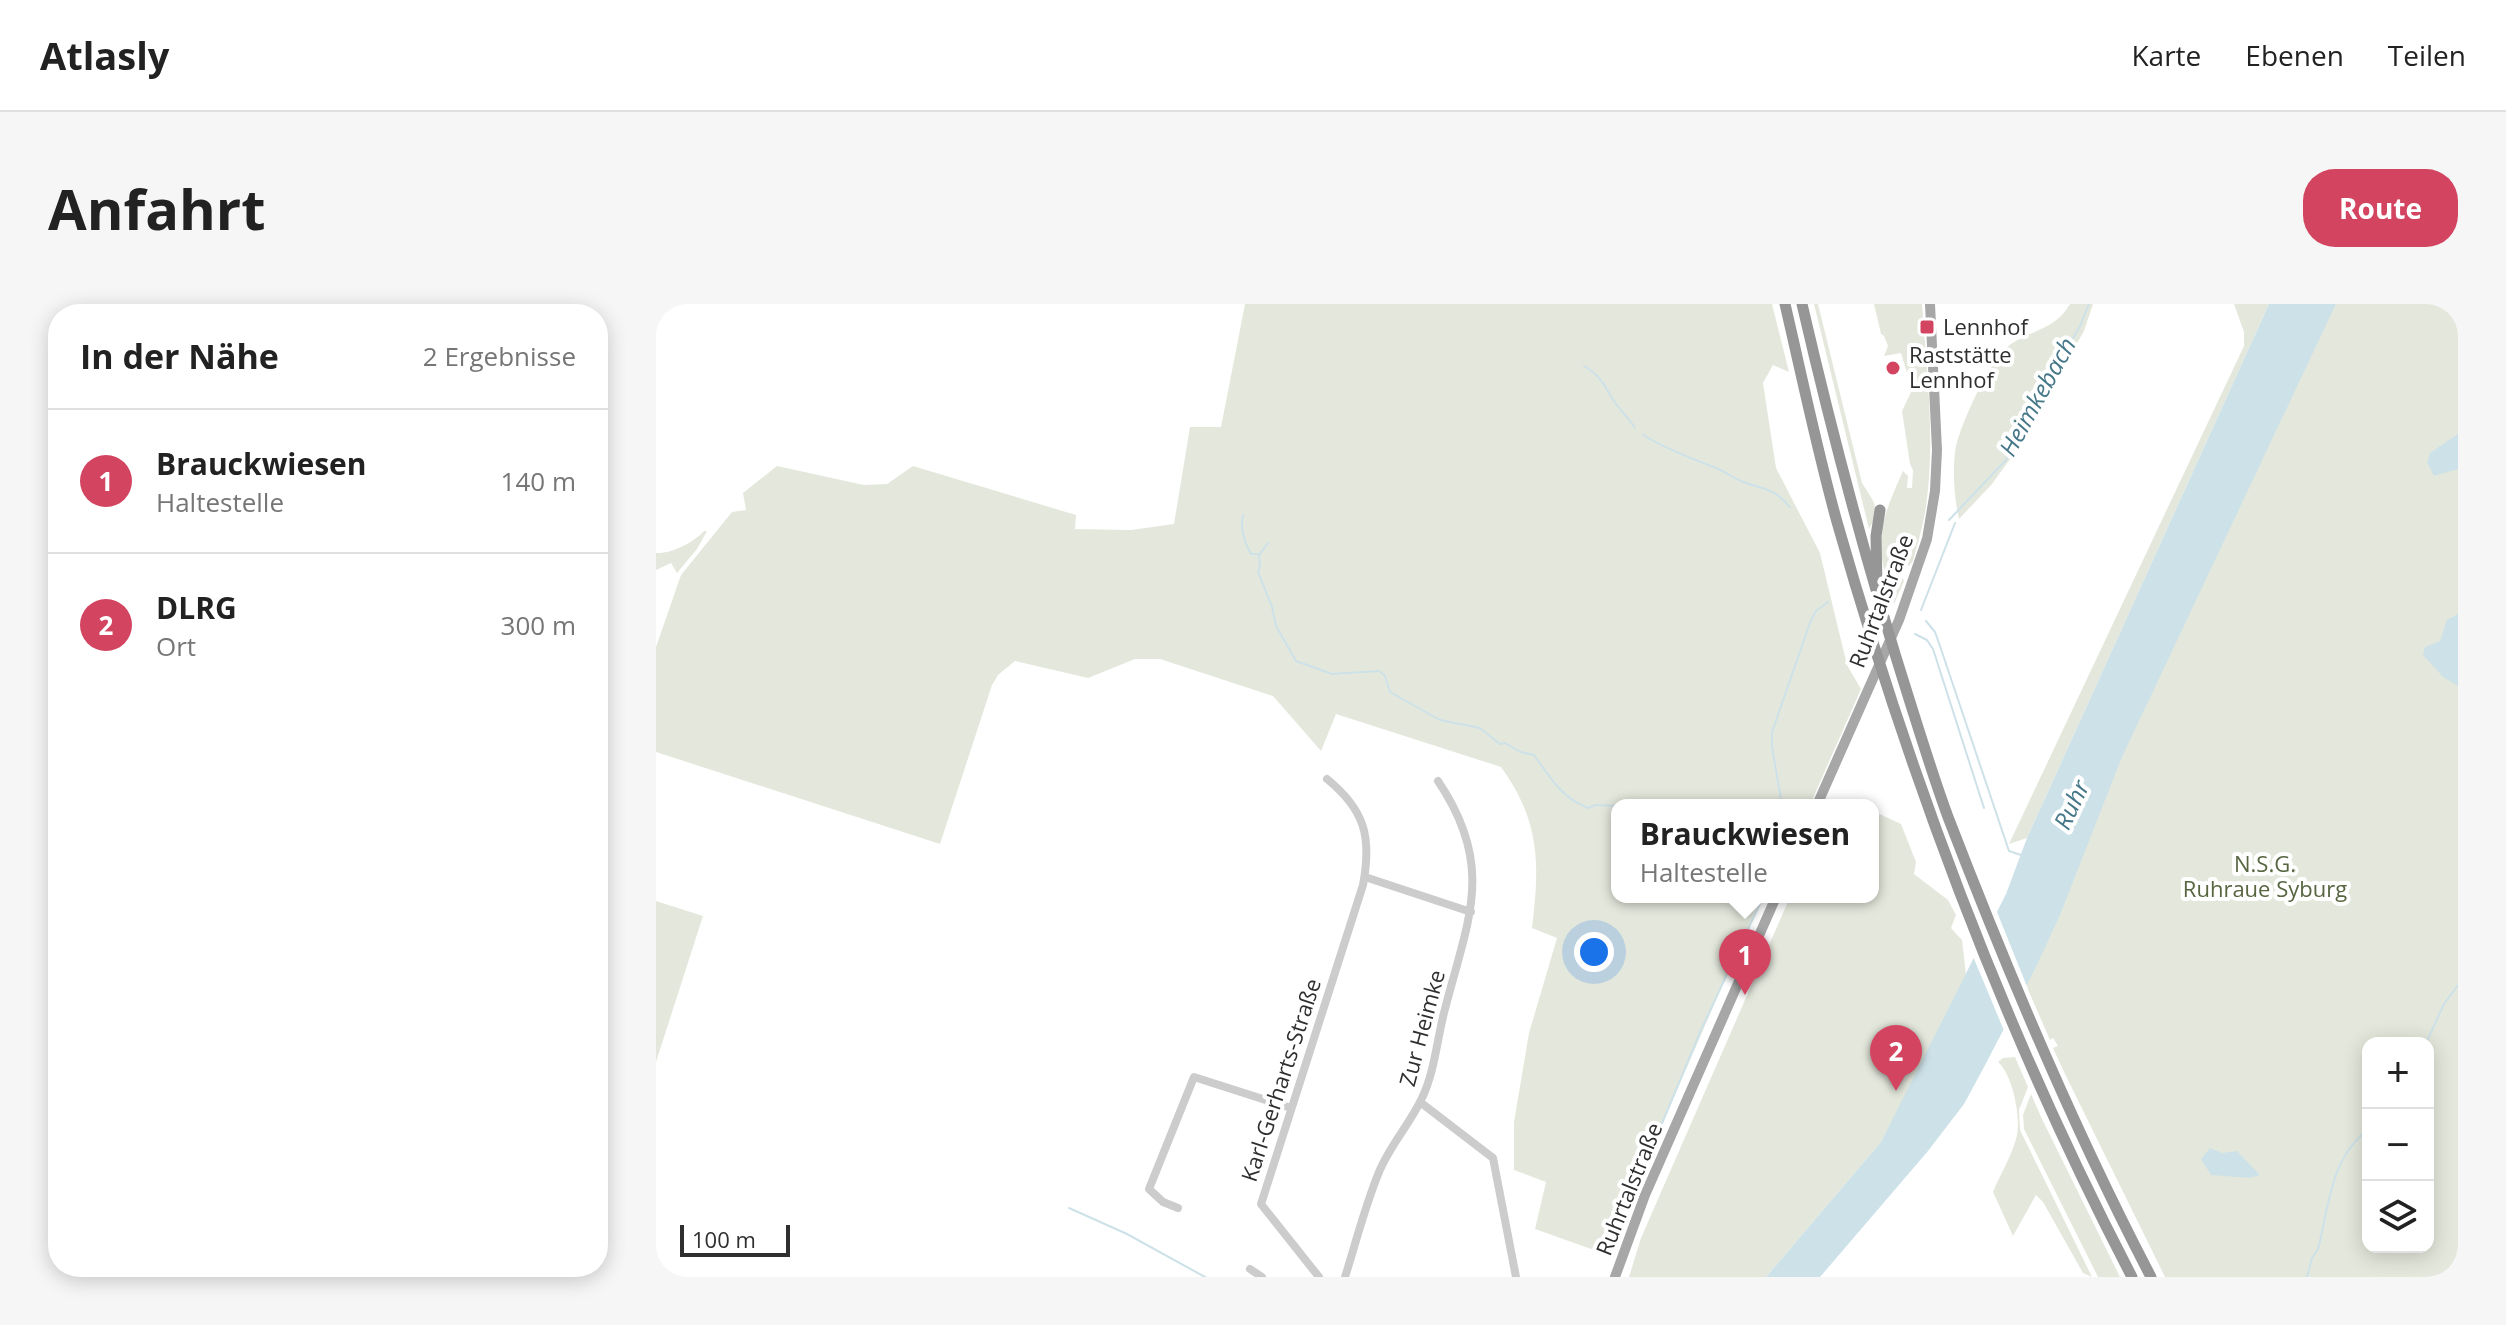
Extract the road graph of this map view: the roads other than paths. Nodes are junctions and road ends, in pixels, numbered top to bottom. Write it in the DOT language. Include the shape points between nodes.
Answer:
graph roads {
  1 [pos="1785,304"];
  2 [pos="1802,304"];
  3 [pos="1930,304"];
  4 [pos="1880,510"];
  5 [pos="1877,601"];
  6 [pos="1327,779"];
  7 [pos="1438,781"];
  8 [pos="1820,799"];
  9 [pos="1365,877"];
  10 [pos="1773,903"];
  11 [pos="1471,912"];
  12 [pos="1420,1102"];
  13 [pos="1291,1108"];
  14 [pos="1178,1208"];
  15 [pos="1250,1269"];
  16 [pos="1262,1277"];
  17 [pos="1319,1277"];
  18 [pos="1345,1277"];
  19 [pos="1516,1277"];
  20 [pos="1615,1277"];
  21 [pos="2132,1277"];
  22 [pos="2151,1277"];
  1 -- 21 [label="highway" via="1829,492 1884,680 1945,856 2048,1106"];
  2 -- 5 [label="highway"];
  3 -- 8 [label="main road, Ruhrtalstraße" via="1937,450 1927,539 1899,620"];
  4 -- 5 [label="highway"];
  5 -- 22 [label="highway" via="1955,834 2058,1087"];
  6 -- 9 [label="street, Karl-Gerharts-Straße" via="1352,802 1364,827"];
  7 -- 11 [label="street, Zur Heimke" via="1466,839 1473,877"];
  9 -- 11 [label="street"];
  9 -- 13 [label="street, Karl-Gerharts-Straße"];
  10 -- 20 [label="main road, Ruhrtalstraße" via="1645,1195"];
  11 -- 12 [label="street, Zur Heimke"];
  12 -- 18 [label="street, Zur Heimke" via="1379,1171"];
  12 -- 19 [label="street" via="1493,1158"];
  13 -- 14 [label="street" via="1194,1077 1149,1189"];
  13 -- 17 [label="street, Karl-Gerharts-Straße" via="1261,1207"];
  15 -- 16 [label="street"];
}
